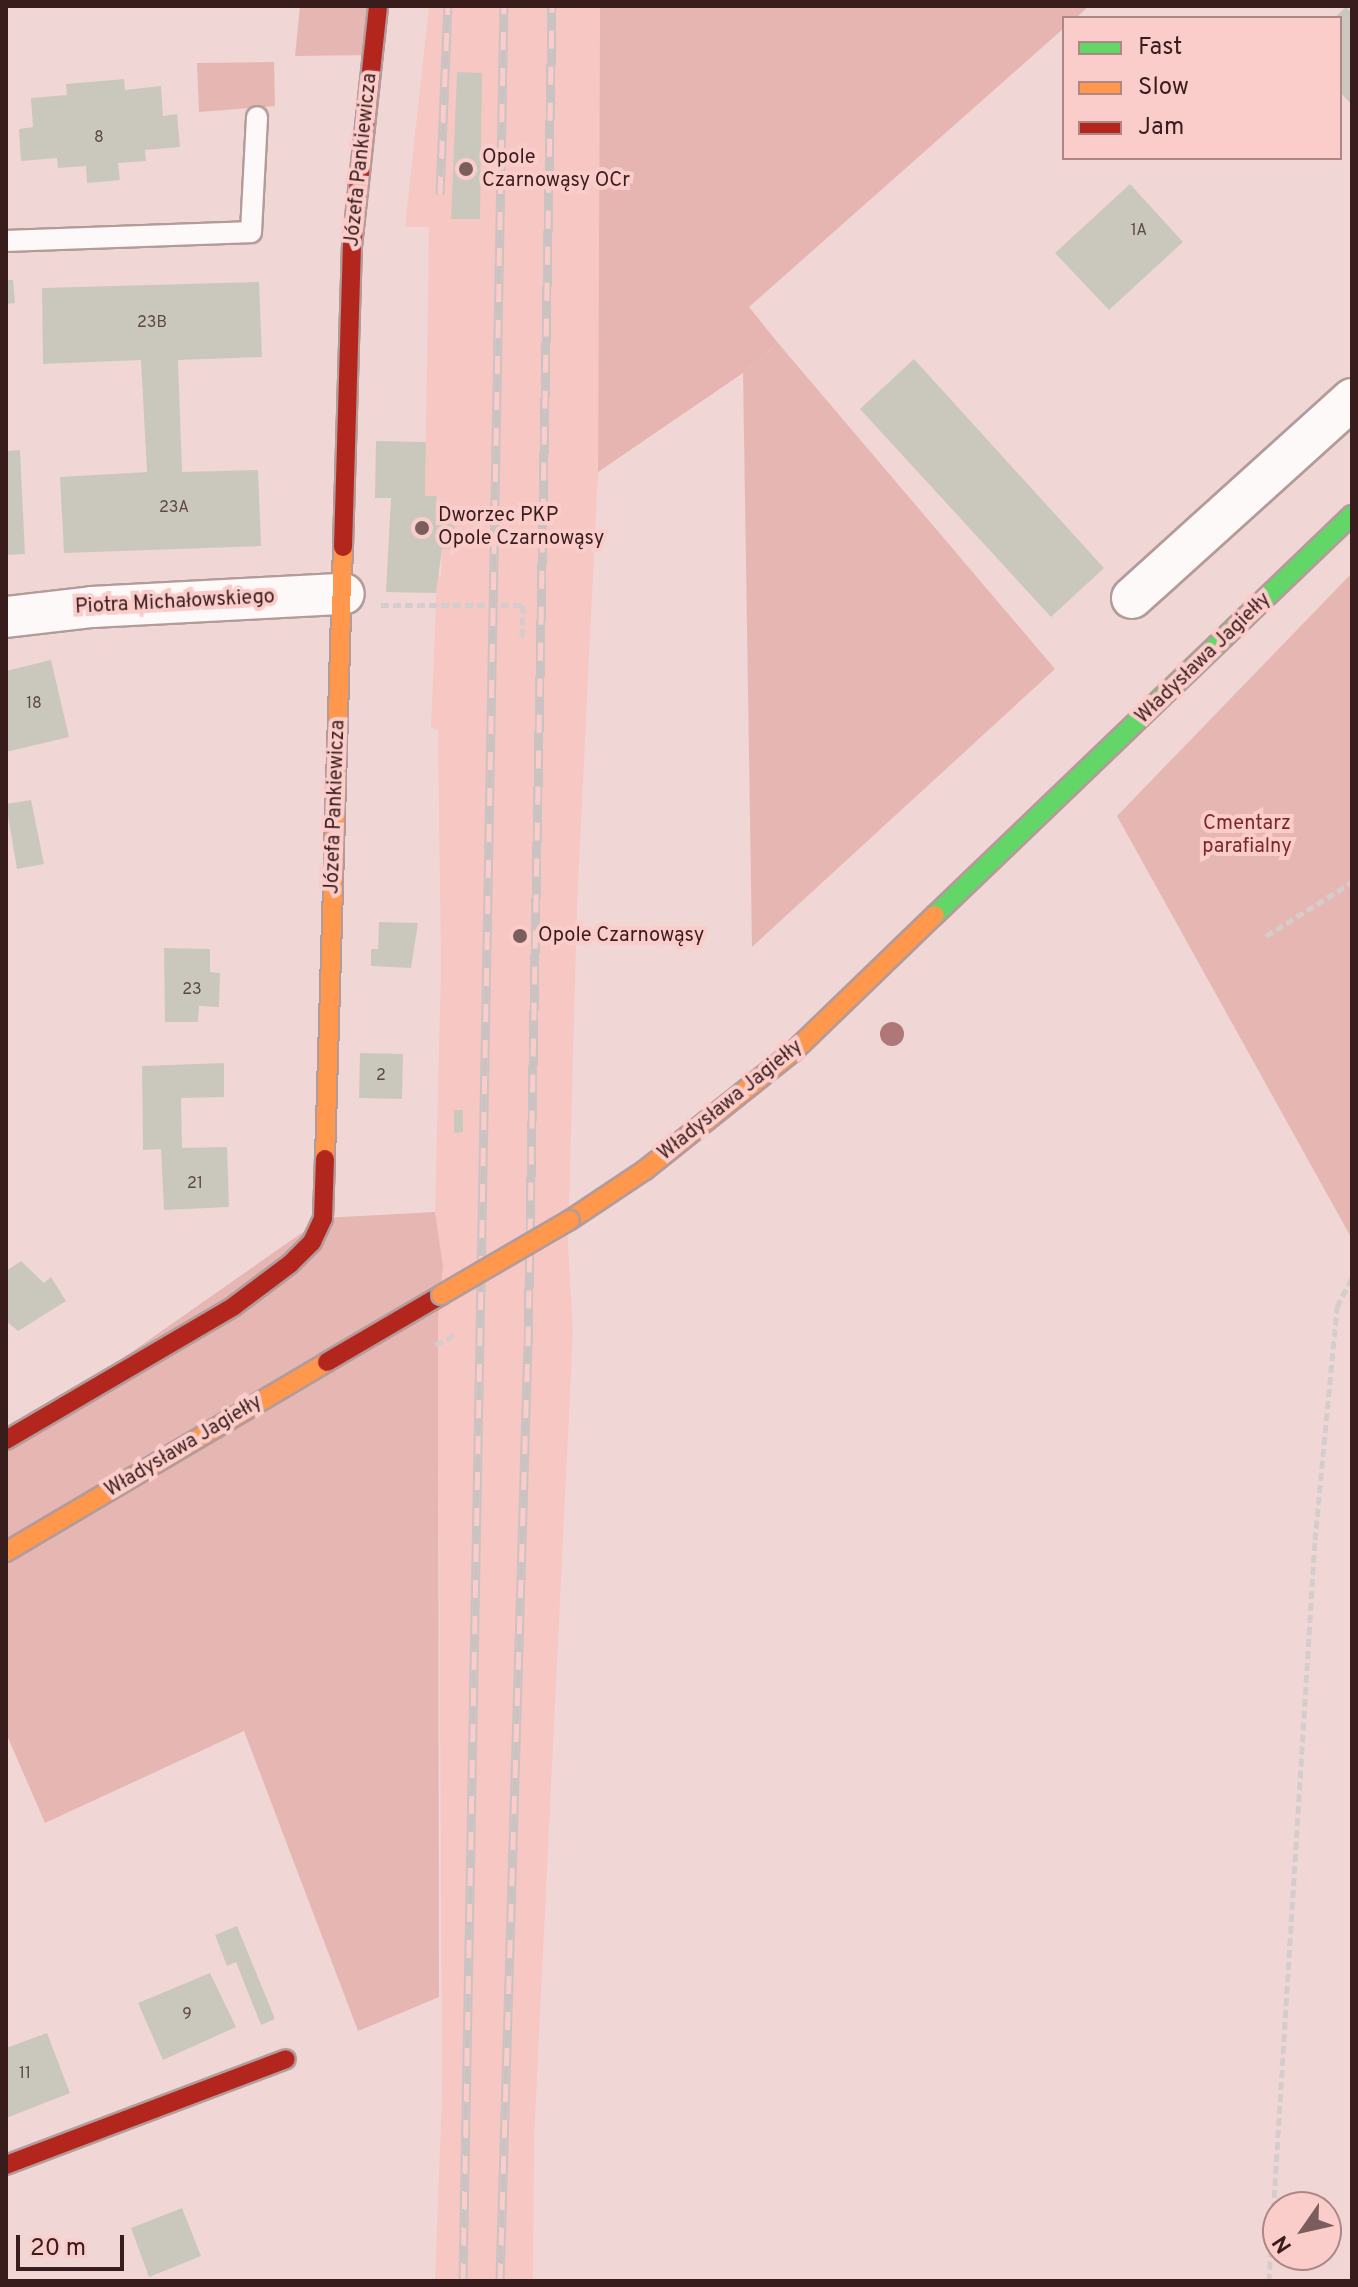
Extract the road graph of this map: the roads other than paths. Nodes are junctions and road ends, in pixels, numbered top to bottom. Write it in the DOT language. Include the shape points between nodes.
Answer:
graph roads {
  1 [pos="378,6"];
  2 [pos="257,117"];
  3 [pos="6,241"];
  4 [pos="1352,399"];
  5 [pos="1352,515"];
  6 [pos="344,594"];
  7 [pos="1132,598"];
  8 [pos="6,617"];
  9 [pos="6,1440"];
  10 [pos="6,1552"];
  11 [pos="286,2059"];
  12 [pos="6,2165"];
  1 -- 6 [label="street, Józefa Pankiewicza" via="352,246"];
  2 -- 3 [label="lane" via="251,232"];
  4 -- 7 [label="street"];
  5 -- 10 [label="street, Władysława Jagiełły, bridge" via="793,1052 645,1170 570,1220"];
  6 -- 8 [label="street, Piotra Michałowskiego" via="107,606"];
  6 -- 9 [label="street, Józefa Pankiewicza" via="323,1218 312,1242 290,1264 234,1306"];
  11 -- 12 [label="street"];
}
